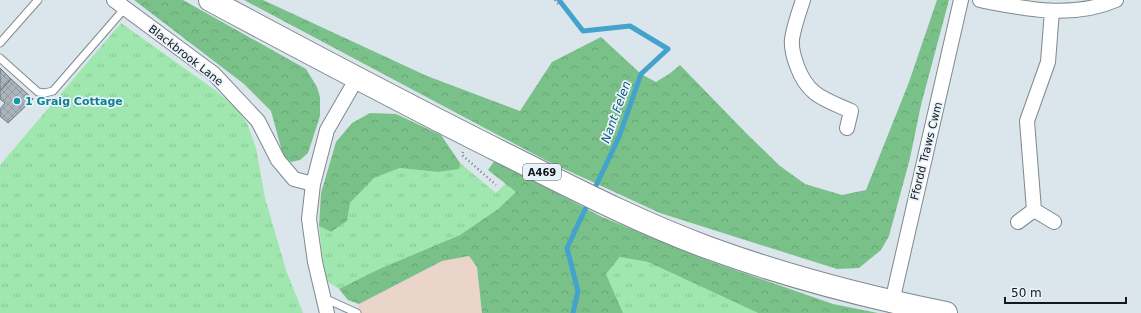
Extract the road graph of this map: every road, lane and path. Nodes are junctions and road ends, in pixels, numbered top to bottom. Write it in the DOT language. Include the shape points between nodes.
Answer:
graph roads {
  1 [pos="38,0"];
  2 [pos="210,0"];
  3 [pos="555,0"];
  4 [pos="803,0"];
  5 [pos="961,0"];
  6 [pos="980,0"];
  7 [pos="1116,0"];
  8 [pos="120,4"];
  9 [pos="559,5"];
  10 [pos="1052,11"];
  11 [pos="0,42"];
  12 [pos="0,58"];
  13 [pos="357,78"];
  14 [pos="847,128"];
  15 [pos="466,134"];
  16 [pos="313,184"];
  17 [pos="496,185"];
  18 [pos="1034,210"];
  19 [pos="1018,222"];
  20 [pos="1054,222"];
  21 [pos="324,298"];
  22 [pos="892,302"];
  23 [pos="327,313"];
  24 [pos="357,313"];
  25 [pos="946,313"];
  1 -- 11 [label="lane"];
  2 -- 13 [label="main road, A469"];
  3 -- 9 [label="path"];
  4 -- 14 [label="street" via="792,39 793,57 808,88 820,97 851,111"];
  5 -- 22 [label="street, Ffordd Traws Cwm"];
  6 -- 10 [label="street" via="1019,8"];
  7 -- 10 [label="street" via="1083,10"];
  8 -- 12 [label="lane" via="53,91 38,92"];
  8 -- 16 [label="street, Blackbrook Lane" via="214,74 258,121 278,160 294,179"];
  10 -- 18 [label="street" via="1048,62 1027,121"];
  13 -- 15 [label="main road, A469"];
  13 -- 16 [label="street" via="327,130"];
  15 -- 17 [label="path" via="462,156"];
  15 -- 22 [label="main road, A469" via="560,182 707,247 767,268"];
  16 -- 21 [label="street" via="309,219 315,262"];
  18 -- 19 [label="street"];
  18 -- 20 [label="street"];
  21 -- 23 [label="street"];
  21 -- 24 [label="lane"];
  22 -- 25 [label="main road, A469"];
}
